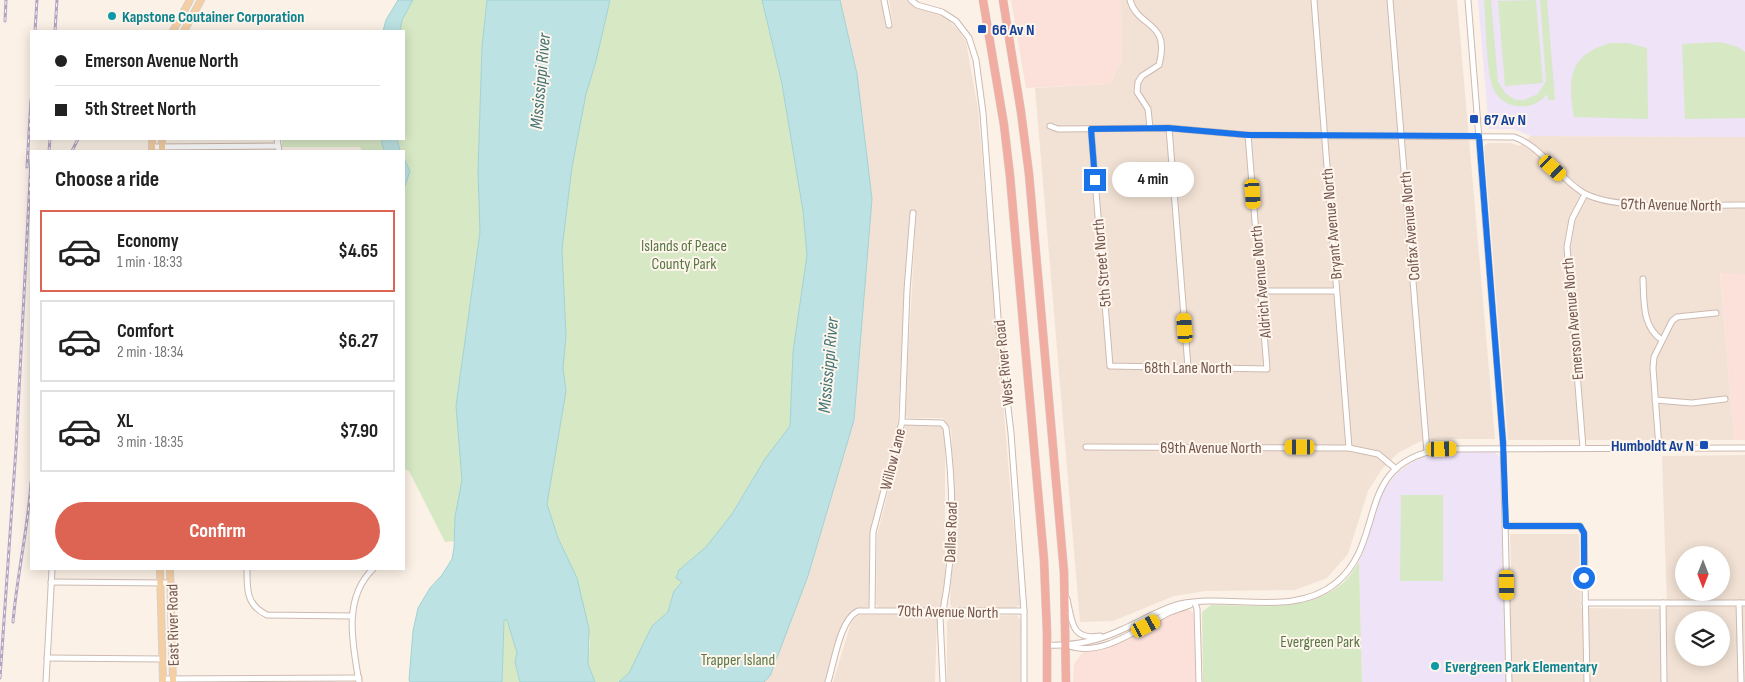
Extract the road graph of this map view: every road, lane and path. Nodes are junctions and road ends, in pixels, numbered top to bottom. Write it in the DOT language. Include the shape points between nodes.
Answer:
graph roads {
  1 [pos="190,0"];
  2 [pos="202,0"];
  3 [pos="884,0"];
  4 [pos="911,0"];
  5 [pos="929,0"];
  6 [pos="983,0"];
  7 [pos="1003,0"];
  8 [pos="1008,0"];
  9 [pos="1130,0"];
  10 [pos="1314,0"];
  11 [pos="1390,0"];
  12 [pos="1468,0"];
  13 [pos="928,7"];
  14 [pos="1006,16"];
  15 [pos="889,25"];
  16 [pos="173,30"];
  17 [pos="185,30"];
  18 [pos="1050,126"];
  19 [pos="1150,128"];
  20 [pos="1168,128"];
  21 [pos="1091,129"];
  22 [pos="1248,135"];
  23 [pos="1324,135"];
  24 [pos="1402,136"];
  25 [pos="1479,136"];
  26 [pos="278,148"];
  27 [pos="152,149"];
  28 [pos="162,149"];
  29 [pos="1585,194"];
  30 [pos="1745,204"];
  31 [pos="913,213"];
  32 [pos="1643,278"];
  33 [pos="1260,291"];
  34 [pos="1336,291"];
  35 [pos="1716,313"];
  36 [pos="1662,340"];
  37 [pos="1110,366"];
  38 [pos="1188,367"];
  39 [pos="1267,369"];
  40 [pos="1725,399"];
  41 [pos="1655,400"];
  42 [pos="902,422"];
  43 [pos="1086,447"];
  44 [pos="1349,448"];
  45 [pos="1504,448"];
  46 [pos="1583,448"];
  47 [pos="1658,448"];
  48 [pos="1745,448"];
  49 [pos="1427,452"];
  50 [pos="1396,469"];
  51 [pos="1506,526"];
  52 [pos="52,570"];
  53 [pos="160,570"];
  54 [pos="170,570"];
  55 [pos="247,570"];
  56 [pos="372,570"];
  57 [pos="51,582"];
  58 [pos="171,582"];
  59 [pos="160,583"];
  60 [pos="1065,588"];
  61 [pos="1195,603"];
  62 [pos="1585,603"];
  63 [pos="1662,603"];
  64 [pos="1742,603"];
  65 [pos="872,610"];
  66 [pos="943,611"];
  67 [pos="1024,611"];
  68 [pos="351,616"];
  69 [pos="1120,631"];
  70 [pos="1047,645"];
  71 [pos="1067,645"];
  72 [pos="48,658"];
  73 [pos="162,659"];
  74 [pos="163,680"];
  75 [pos="173,680"];
  76 [pos="359,680"];
  77 [pos="46,682"];
  78 [pos="828,682"];
  79 [pos="943,682"];
  80 [pos="1024,682"];
  81 [pos="1047,682"];
  82 [pos="1066,682"];
  83 [pos="1199,682"];
  84 [pos="1509,682"];
  85 [pos="1587,682"];
  86 [pos="1664,682"];
  87 [pos="1741,682"];
  1 -- 16 [label="main road"];
  2 -- 17 [label="main road"];
  3 -- 15 [label="street"];
  4 -- 13 [label="street"];
  5 -- 13 [label="street"];
  6 -- 70 [label="highway" via="1010,176 1044,560"];
  7 -- 14 [label="highway"];
  8 -- 14 [label="highway"];
  9 -- 19 [label="street" via="1140,18 1154,27 1160,41 1159,65 1138,82 1137,92 1148,109"];
  10 -- 23 [label="street, Bryant Avenue North"];
  11 -- 24 [label="street, Colfax Avenue North"];
  12 -- 25 [label="street"];
  13 -- 67 [label="street, West River Road" via="956,21 972,44 982,112"];
  14 -- 60 [label="highway" via="1026,145"];
  18 -- 21 [label="street, 67th Avenue North"];
  19 -- 20 [label="street, 67th Avenue North"];
  19 -- 21 [label="street, 67th Avenue North"];
  20 -- 22 [label="street, 67th Avenue North"];
  20 -- 38 [label="street"];
  21 -- 37 [label="street, 5th Street North"];
  22 -- 23 [label="street, 67th Avenue North"];
  22 -- 33 [label="street, Aldrich Avenue North"];
  23 -- 24 [label="street, 67th Avenue North"];
  23 -- 34 [label="street, Bryant Avenue North"];
  24 -- 25 [label="street, 67th Avenue North"];
  24 -- 49 [label="street, Colfax Avenue North"];
  25 -- 29 [label="street, 67th Avenue North" via="1521,140"];
  25 -- 45 [label="street"];
  26 -- 28 [label="street"];
  27 -- 28 [label="street"];
  29 -- 30 [label="street, 67th Avenue North" via="1628,204"];
  29 -- 46 [label="street, Emerson Avenue North" via="1572,219 1567,246"];
  31 -- 42 [label="street, Willow Lane"];
  32 -- 36 [label="street" via="1649,328"];
  33 -- 34 [label="street"];
  33 -- 39 [label="street, Aldrich Avenue North"];
  34 -- 44 [label="street, Bryant Avenue North"];
  35 -- 36 [label="street" via="1676,317"];
  36 -- 41 [label="street" via="1652,368"];
  37 -- 38 [label="street, 68th Lane North"];
  38 -- 39 [label="street, 68th Lane North"];
  40 -- 41 [label="street" via="1692,403"];
  41 -- 47 [label="street"];
  42 -- 65 [label="street, Willow Lane" via="874,532"];
  42 -- 66 [label="street, Dallas Road" via="942,424 946,428 951,488 949,570"];
  43 -- 44 [label="street, 69th Avenue North"];
  44 -- 50 [label="street, 69th Avenue North" via="1378,454"];
  45 -- 46 [label="street"];
  45 -- 49 [label="street"];
  45 -- 51 [label="street"];
  46 -- 47 [label="street"];
  47 -- 48 [label="street"];
  49 -- 50 [label="street"];
  50 -- 61 [label="street" via="1375,500 1357,558 1327,589 1305,599 1287,601"];
  51 -- 62 [label="street" via="1580,526 1584,533"];
  51 -- 84 [label="street"];
  52 -- 57 [label="street"];
  53 -- 59 [label="main road, East River Road"];
  54 -- 58 [label="main road, East River Road"];
  55 -- 68 [label="street" via="250,600 257,610 267,615"];
  56 -- 68 [label="street" via="363,581"];
  57 -- 59 [label="street"];
  57 -- 72 [label="street"];
  58 -- 59 [label="street"];
  58 -- 75 [label="main road, East River Road"];
  59 -- 73 [label="main road, East River Road"];
  60 -- 69 [label="street" via="1072,626 1076,630 1090,636"];
  60 -- 71 [label="highway"];
  61 -- 69 [label="street" via="1180,604"];
  61 -- 71 [label="street" via="1168,613 1120,639 1077,650"];
  61 -- 83 [label="street"];
  62 -- 63 [label="street"];
  62 -- 85 [label="street"];
  63 -- 64 [label="street"];
  63 -- 86 [label="street"];
  64 -- 87 [label="street"];
  65 -- 66 [label="street, 70th Avenue North"];
  65 -- 78 [label="street" via="858,611 848,618"];
  66 -- 67 [label="street, 70th Avenue North"];
  66 -- 79 [label="street, Dallas Road" via="940,617"];
  67 -- 80 [label="street, West River Road"];
  68 -- 76 [label="street"];
  69 -- 71 [label="street" via="1100,639"];
  70 -- 71 [label="street"];
  70 -- 81 [label="highway"];
  71 -- 82 [label="highway"];
  72 -- 73 [label="street"];
  72 -- 77 [label="street"];
  73 -- 74 [label="main road, East River Road"];
  74 -- 75 [label="street"];
  75 -- 76 [label="street"];
}
